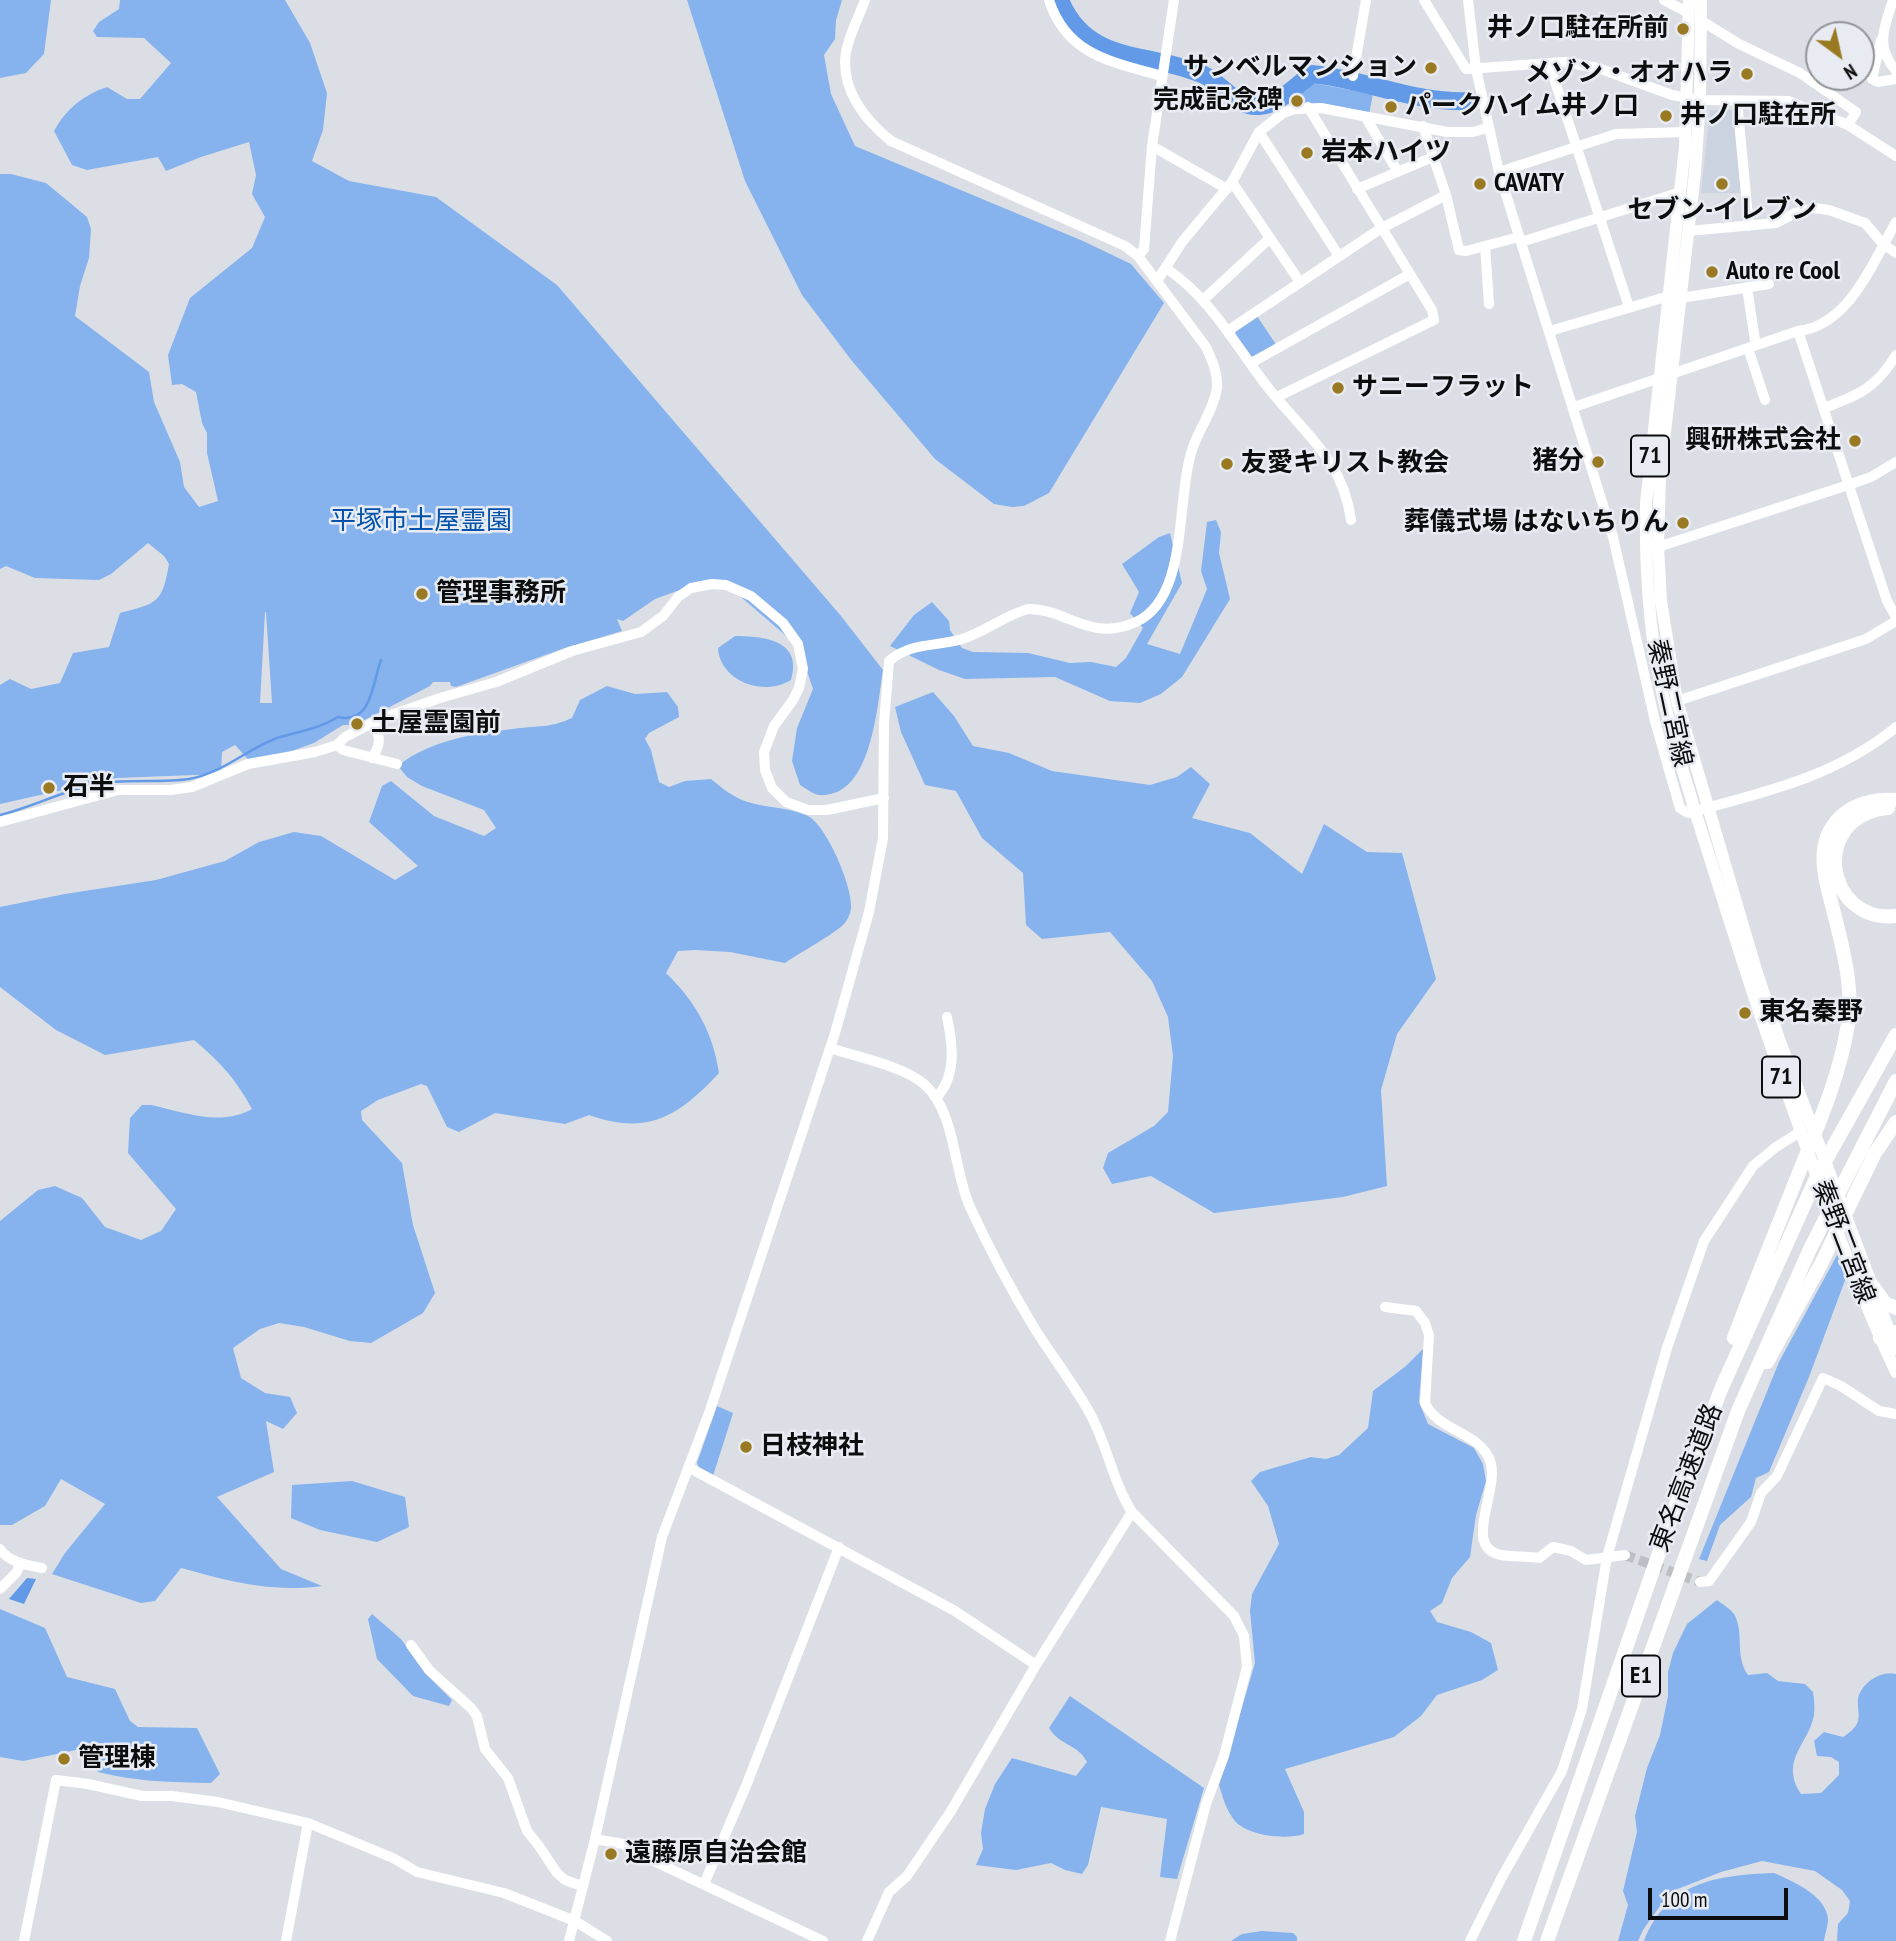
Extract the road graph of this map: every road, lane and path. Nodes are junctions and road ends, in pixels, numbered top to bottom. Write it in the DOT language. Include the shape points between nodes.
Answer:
graph roads {
  1 [pos="864,0"];
  2 [pos="1049,0"];
  3 [pos="1174,0"];
  4 [pos="1366,0"];
  5 [pos="1424,0"];
  6 [pos="1468,0"];
  7 [pos="1664,0"];
  8 [pos="1701,0"];
  9 [pos="1893,0"];
  10 [pos="1689,7"];
  11 [pos="1702,22"];
  12 [pos="1882,34"];
  13 [pos="1549,63"];
  14 [pos="1476,69"];
  15 [pos="1896,71"];
  16 [pos="1162,76"];
  17 [pos="1353,76"];
  18 [pos="1896,79"];
  19 [pos="1694,99"];
  20 [pos="1737,101"];
  21 [pos="1308,107"];
  22 [pos="1366,118"];
  23 [pos="1848,125"];
  24 [pos="1423,126"];
  25 [pos="1487,128"];
  26 [pos="1259,132"];
  27 [pos="1686,132"];
  28 [pos="1152,146"];
  29 [pos="1576,148"];
  30 [pos="1896,156"];
  31 [pos="1433,157"];
  32 [pos="1398,172"];
  33 [pos="1499,172"];
  34 [pos="1230,186"];
  35 [pos="1357,189"];
  36 [pos="1681,192"];
  37 [pos="1446,195"];
  38 [pos="1598,218"];
  39 [pos="1896,222"];
  40 [pos="1749,226"];
  41 [pos="1380,229"];
  42 [pos="1688,231"];
  43 [pos="1270,238"];
  44 [pos="1520,239"];
  45 [pos="1883,244"];
  46 [pos="1485,246"];
  47 [pos="1896,253"];
  48 [pos="1138,256"];
  49 [pos="1339,256"];
  50 [pos="1166,268"];
  51 [pos="1410,274"];
  52 [pos="1157,281"];
  53 [pos="1300,282"];
  54 [pos="1769,284"];
  55 [pos="1747,288"];
  56 [pos="1675,297"];
  57 [pos="1203,300"];
  58 [pos="1489,304"];
  59 [pos="1629,307"];
  60 [pos="1229,330"];
  61 [pos="1550,331"];
  62 [pos="1798,331"];
  63 [pos="1751,344"];
  64 [pos="1896,355"];
  65 [pos="1251,363"];
  66 [pos="1666,376"];
  67 [pos="1277,397"];
  68 [pos="1765,400"];
  69 [pos="1574,407"];
  70 [pos="1824,408"];
  71 [pos="1896,462"];
  72 [pos="1848,485"];
  73 [pos="1352,520"];
  74 [pos="1658,547"];
  75 [pos="1896,619"];
  76 [pos="1677,701"];
  77 [pos="373,723"];
  78 [pos="1896,727"];
  79 [pos="337,745"];
  80 [pos="372,758"];
  81 [pos="397,764"];
  82 [pos="884,798"];
  83 [pos="1896,800"];
  84 [pos="1896,808"];
  85 [pos="1701,810"];
  86 [pos="0,822"];
  87 [pos="1896,916"];
  88 [pos="947,1017"];
  89 [pos="1896,1035"];
  90 [pos="830,1048"];
  91 [pos="1896,1081"];
  92 [pos="936,1098"];
  93 [pos="1896,1122"];
  94 [pos="1800,1132"];
  95 [pos="1872,1284"];
  96 [pos="1385,1307"];
  97 [pos="1896,1308"];
  98 [pos="1891,1333"];
  99 [pos="1896,1349"];
  100 [pos="1896,1372"];
  101 [pos="1738,1411"];
  102 [pos="1896,1414"];
  103 [pos="690,1468"];
  104 [pos="1675,1507"];
  105 [pos="1132,1512"];
  106 [pos="839,1547"];
  107 [pos="0,1549"];
  108 [pos="1625,1555"];
  109 [pos="1607,1557"];
  110 [pos="21,1563"];
  111 [pos="42,1568"];
  112 [pos="1700,1582"];
  113 [pos="0,1589"];
  114 [pos="411,1646"];
  115 [pos="1036,1665"];
  116 [pos="308,1823"];
  117 [pos="595,1839"];
  118 [pos="704,1884"];
  119 [pos="582,1886"];
  120 [pos="575,1921"];
  121 [pos="24,1941"];
  122 [pos="286,1941"];
  123 [pos="569,1941"];
  124 [pos="607,1941"];
  125 [pos="823,1941"];
  126 [pos="867,1941"];
  127 [pos="1170,1941"];
  128 [pos="1470,1941"];
  129 [pos="1524,1941"];
  130 [pos="1547,1941"];
  1 -- 48 [label="street" via="846,53 847,76 853,97 873,127 891,141 1125,246"];
  2 -- 16 [label="street" via="1062,27 1085,50"];
  3 -- 16 [label="street"];
  4 -- 17 [label="street"];
  5 -- 14 [label="street" via="1466,69"];
  6 -- 14 [label="street"];
  7 -- 10 [label="street"];
  8 -- 11 [label="main road, 秦野二宮線 / 71"];
  9 -- 12 [label="street"];
  10 -- 19 [label="main road, 秦野二宮線 / 71"];
  11 -- 19 [label="main road, 秦野二宮線 / 71"];
  11 -- 23 [label="street" via="1800,73 1856,112"];
  12 -- 15 [label="street" via="1885,55"];
  12 -- 18 [label="street" via="1872,79"];
  13 -- 14 [label="street"];
  13 -- 19 [label="street" via="1598,68"];
  13 -- 29 [label="street"];
  14 -- 25 [label="street"];
  16 -- 28 [label="street"];
  19 -- 20 [label="street"];
  19 -- 27 [label="main road, 秦野二宮線 / 71"];
  19 -- 42 [label="main road, 秦野二宮線 / 71"];
  20 -- 23 [label="street" via="1788,101"];
  20 -- 40 [label="street"];
  21 -- 22 [label="street"];
  21 -- 26 [label="street" via="1283,113"];
  21 -- 35 [label="street"];
  22 -- 24 [label="street"];
  22 -- 32 [label="street"];
  23 -- 30 [label="street"];
  24 -- 25 [label="street" via="1461,132"];
  24 -- 31 [label="street"];
  25 -- 33 [label="street"];
  26 -- 34 [label="street"];
  26 -- 49 [label="street"];
  27 -- 29 [label="street" via="1616,134"];
  27 -- 36 [label="main road, 秦野二宮線 / 71"];
  28 -- 34 [label="street"];
  28 -- 48 [label="street" via="1144,248"];
  29 -- 33 [label="street"];
  29 -- 38 [label="street"];
  31 -- 32 [label="street"];
  31 -- 37 [label="street"];
  32 -- 35 [label="street"];
  33 -- 44 [label="street"];
  34 -- 43 [label="street"];
  34 -- 50 [label="street"];
  35 -- 41 [label="street"];
  36 -- 38 [label="street"];
  36 -- 56 [label="main road, 秦野二宮線 / 71"];
  37 -- 41 [label="street"];
  37 -- 46 [label="street" via="1459,250"];
  38 -- 44 [label="street"];
  38 -- 59 [label="street"];
  39 -- 45 [label="street"];
  40 -- 42 [label="street"];
  40 -- 45 [label="street" via="1776,223 1814,208 1829,210 1866,223"];
  41 -- 49 [label="street"];
  41 -- 51 [label="street"];
  42 -- 56 [label="main road, 秦野二宮線 / 71"];
  43 -- 53 [label="street"];
  43 -- 57 [label="street"];
  44 -- 46 [label="street"];
  44 -- 61 [label="street"];
  45 -- 47 [label="street"];
  45 -- 62 [label="street" via="1839,314 1811,330"];
  46 -- 58 [label="street"];
  48 -- 52 [label="street"];
  49 -- 53 [label="street"];
  50 -- 52 [label="street"];
  50 -- 57 [label="street"];
  51 -- 65 [label="street"];
  51 -- 67 [label="street" via="1434,320"];
  52 -- 82 [label="street" via="1206,348 1217,377 1217,390 1193,447 1174,570 1165,595 1148,615 1122,626 1091,628 1028,609 964,639 900,651 889,661 886,684"];
  53 -- 60 [label="street"];
  54 -- 55 [label="street"];
  55 -- 56 [label="street"];
  55 -- 63 [label="street"];
  56 -- 59 [label="street"];
  56 -- 66 [label="main road, 秦野二宮線 / 71"];
  57 -- 60 [label="street"];
  59 -- 61 [label="street"];
  60 -- 65 [label="street"];
  61 -- 69 [label="street"];
  62 -- 63 [label="street"];
  62 -- 70 [label="street"];
  63 -- 66 [label="street"];
  63 -- 68 [label="street"];
  64 -- 70 [label="street" via="1883,376 1863,393"];
  65 -- 67 [label="street"];
  66 -- 69 [label="street"];
  66 -- 74 [label="main road, 秦野二宮線 / 71"];
  66 -- 85 [label="main road, 秦野二宮線 / 71" via="1646,503 1649,602 1664,699"];
  67 -- 73 [label="street" via="1332,464"];
  69 -- 85 [label="street" via="1613,537 1674,792 1683,812"];
  70 -- 72 [label="street"];
  71 -- 72 [label="street"];
  72 -- 74 [label="street"];
  72 -- 75 [label="street"];
  74 -- 76 [label="main road, 秦野二宮線 / 71" via="1661,601"];
  75 -- 76 [label="street" via="1866,639"];
  76 -- 85 [label="main road, 秦野二宮線 / 71"];
  77 -- 79 [label="street"];
  77 -- 80 [label="street" via="380,739"];
  77 -- 82 [label="street" via="572,651 641,632 691,588 726,585 742,590 773,613 792,634 801,655 799,688 766,744 765,770 772,788 786,802 808,810"];
  78 -- 85 [label="street" via="1829,770"];
  79 -- 80 [label="street"];
  79 -- 86 [label="street" via="248,764 192,787 110,792"];
  80 -- 81 [label="street"];
  82 -- 90 [label="street" via="883,838 869,912"];
  83 -- 104 [label="highway" via="1867,801 1850,808 1826,840 1826,875 1850,1002 1838,1069 1720,1375"];
  84 -- 87 [label="highway" via="1874,809 1854,819 1839,837 1834,860 1839,885 1852,901 1870,913"];
  85 -- 94 [label="main road, 秦野二宮線 / 71" via="1745,973"];
  85 -- 95 [label="main road, 秦野二宮線 / 71" via="1775,1027"];
  88 -- 92 [label="street" via="952,1070 946,1088"];
  89 -- 104 [label="highway, 東名高速道路 / E1" via="1798,1217 1722,1387"];
  90 -- 92 [label="street" via="907,1073"];
  90 -- 103 [label="street"];
  91 -- 101 [label="highway, 東名高速道路 / E1" via="1810,1249"];
  92 -- 105 [label="street" via="945,1114 971,1209 1034,1327 1099,1430"];
  93 -- 101 [label="highway" via="1875,1153 1792,1320"];
  94 -- 98 [label="main road, 秦野二宮線 / 71"];
  94 -- 109 [label="street" via="1753,1166 1704,1241 1667,1348"];
  95 -- 97 [label="highway" via="1885,1303"];
  95 -- 98 [label="main road, 秦野二宮線 / 71"];
  96 -- 109 [label="street" via="1416,1311 1425,1323 1429,1335 1425,1403 1437,1420 1476,1442 1489,1458 1493,1478 1482,1530 1489,1550 1539,1558 1553,1547 1586,1560"];
  98 -- 99 [label="main road, 秦野二宮線 / 71"];
  98 -- 100 [label="main road, 秦野二宮線 / 71"];
  101 -- 130 [label="highway, 東名高速道路 / E1"];
  102 -- 112 [label="street" via="1879,1411 1823,1378 1777,1476 1761,1493 1751,1522 1709,1581"];
  103 -- 106 [label="street"];
  103 -- 117 [label="street" via="662,1537"];
  104 -- 129 [label="highway, 東名高速道路 / E1"];
  105 -- 115 [label="street"];
  105 -- 127 [label="street" via="1234,1616 1247,1655 1224,1756 1206,1804"];
  106 -- 115 [label="street" via="955,1611"];
  106 -- 118 [label="street"];
  107 -- 110 [label="street"];
  108 -- 109 [label="street"];
  109 -- 128 [label="street" via="1576,1733 1562,1771"];
  110 -- 111 [label="street"];
  110 -- 113 [label="street"];
  114 -- 119 [label="street" via="429,1670 471,1707 485,1749 508,1778 527,1831 557,1873"];
  115 -- 126 [label="street" via="951,1811 907,1876 889,1892"];
  116 -- 120 [label="street" via="417,1872 503,1893"];
  116 -- 121 [label="street" via="218,1802 142,1796 56,1780"];
  116 -- 122 [label="street"];
  117 -- 118 [label="street" via="623,1844"];
  117 -- 119 [label="street"];
  118 -- 125 [label="street"];
  119 -- 120 [label="street"];
  120 -- 123 [label="street"];
  120 -- 124 [label="street"];
}
